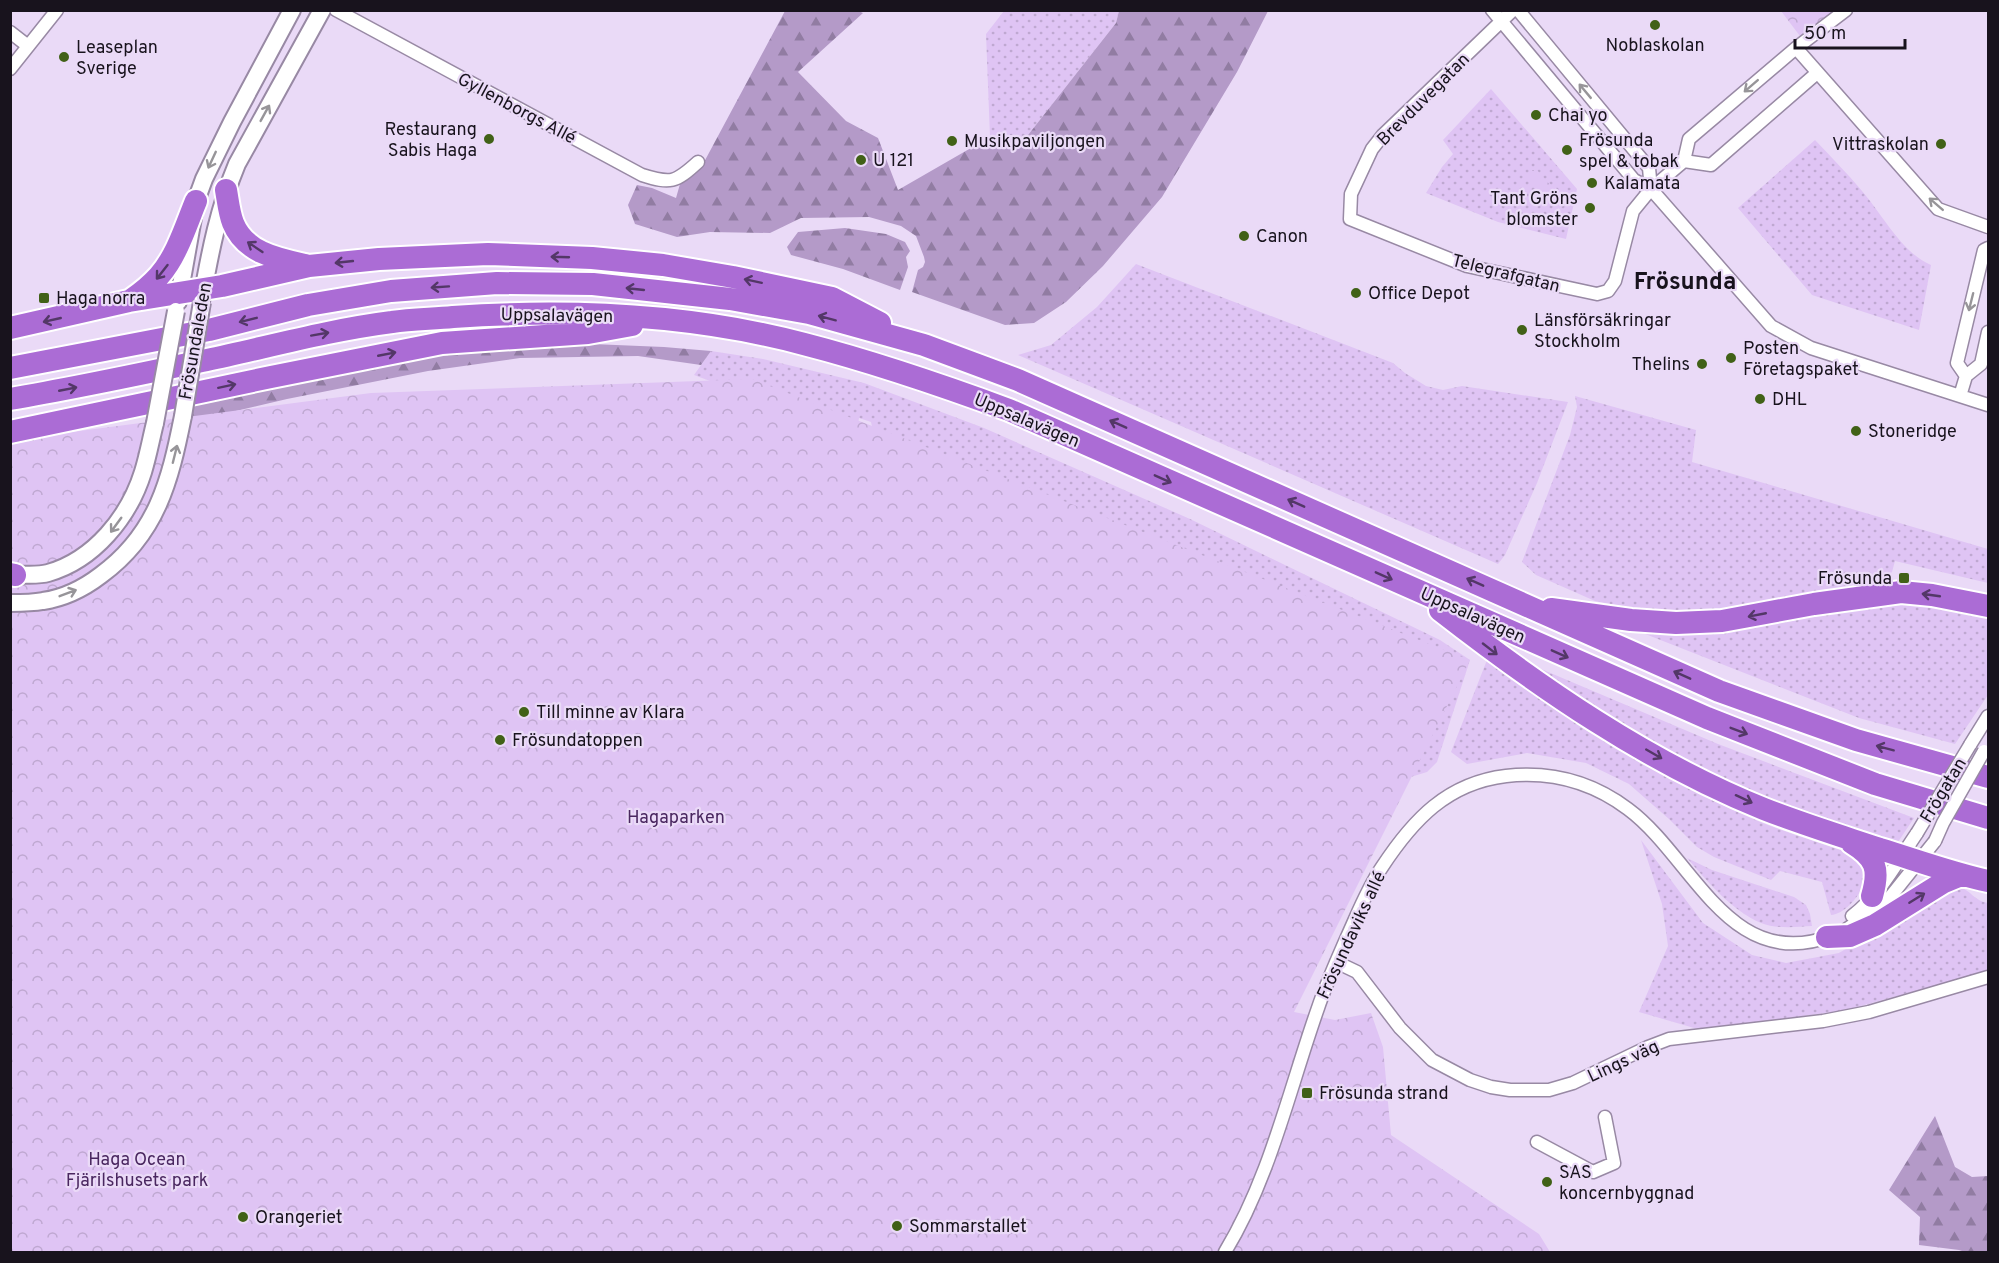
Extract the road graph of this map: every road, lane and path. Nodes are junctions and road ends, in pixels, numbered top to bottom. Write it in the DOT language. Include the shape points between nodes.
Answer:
graph roads {
  1 [pos="57,10"];
  2 [pos="292,10"];
  3 [pos="322,10"];
  4 [pos="336,10"];
  5 [pos="1492,10"];
  6 [pos="1516,10"];
  7 [pos="1846,10"];
  8 [pos="1502,22"];
  9 [pos="10,32"];
  10 [pos="28,46"];
  11 [pos="1796,48"];
  12 [pos="10,69"];
  13 [pos="1817,73"];
  14 [pos="1684,161"];
  15 [pos="698,162"];
  16 [pos="1651,189"];
  17 [pos="226,190"];
  18 [pos="196,201"];
  19 [pos="1350,219"];
  20 [pos="1989,227"];
  21 [pos="1989,248"];
  22 [pos="309,266"];
  23 [pos="203,296"];
  24 [pos="129,301"];
  25 [pos="178,302"];
  26 [pos="663,319"];
  27 [pos="10,328"];
  28 [pos="1989,332"];
  29 [pos="924,345"];
  30 [pos="10,369"];
  31 [pos="1966,376"];
  32 [pos="1960,396"];
  33 [pos="10,399"];
  34 [pos="1989,405"];
  35 [pos="67,421"];
  36 [pos="10,432"];
  37 [pos="10,441"];
  38 [pos="13,574"];
  39 [pos="1410,588"];
  40 [pos="10,603"];
  41 [pos="1528,606"];
  42 [pos="1989,606"];
  43 [pos="1989,716"];
  44 [pos="1987,747"];
  45 [pos="1989,777"];
  46 [pos="1989,818"];
  47 [pos="1917,833"];
  48 [pos="1841,836"];
  49 [pos="1935,841"];
  50 [pos="1911,859"];
  51 [pos="1961,875"];
  52 [pos="1989,881"];
  53 [pos="1872,897"];
  54 [pos="1827,937"];
  55 [pos="1803,942"];
  56 [pos="1336,962"];
  57 [pos="1989,977"];
  58 [pos="1605,1117"];
  59 [pos="1537,1142"];
  60 [pos="1225,1252"];
  1 -- 10 [label="street"];
  2 -- 18 [label="main road, Frösundaleden, one-way" via="214,155"];
  17 -- 3 [label="main road, Frösundaleden, one-way"];
  4 -- 15 [label="street, Gyllenborgs Allé" via="642,175 664,182 682,177"];
  5 -- 8 [label="street"];
  6 -- 8 [label="street, Brevduvegatan"];
  16 -- 6 [label="street, one-way" via="1649,168"];
  7 -- 11 [label="street"];
  8 -- 16 [label="street" via="1635,180"];
  8 -- 19 [label="street, Brevduvegatan" via="1372,149 1350,194"];
  9 -- 10 [label="street"];
  10 -- 12 [label="street"];
  11 -- 13 [label="street"];
  11 -- 14 [label="street, one-way" via="1689,140"];
  13 -- 14 [label="street" via="1711,165"];
  20 -- 13 [label="street, one-way" via="1938,209"];
  14 -- 16 [label="street"];
  16 -- 19 [label="street, Telegrafgatan" via="1633,211 1615,281 1608,291 1598,294 1467,266"];
  16 -- 32 [label="street" via="1771,326 1811,348"];
  22 -- 17 [label="highway, one-way" via="251,247 233,223"];
  17 -- 23 [label="main road, Frösundaleden"];
  18 -- 24 [label="highway, one-way" via="166,268"];
  18 -- 25 [label="main road, Frösundaleden"];
  21 -- 31 [label="street, one-way" via="1984,250 1957,363"];
  22 -- 23 [label="highway"];
  29 -- 22 [label="highway, one-way" via="832,298 663,265 488,254"];
  23 -- 25 [label="highway"];
  40 -- 23 [label="main road, Frösundaleden, one-way, bridge" via="43,601 92,582 116,564 151,522 175,455"];
  24 -- 25 [label="highway"];
  24 -- 27 [label="highway, one-way"];
  25 -- 38 [label="main road, Frösundaleden, one-way, bridge" via="143,473 124,513 110,533 71,563 46,573"];
  33 -- 26 [label="highway, Uppsalavägen, one-way" via="394,321 498,314"];
  35 -- 26 [label="highway, one-way" via="442,343 588,333"];
  26 -- 39 [label="highway, Uppsalavägen, one-way" via="802,344 915,376 1009,410"];
  28 -- 31 [label="street" via="1981,364"];
  29 -- 30 [label="highway, Uppsalavägen, one-way" via="809,314 730,299 593,284 497,283 391,291 308,305 209,330"];
  41 -- 29 [label="highway, Uppsalavägen, one-way" via="1018,380"];
  31 -- 32 [label="street"];
  32 -- 34 [label="street"];
  35 -- 36 [label="highway"];
  35 -- 37 [label="highway"];
  39 -- 46 [label="highway, Uppsalavägen, one-way" via="1707,718 1875,784"];
  39 -- 48 [label="highway, one-way" via="1503,659 1618,734 1764,809"];
  42 -- 41 [label="highway, one-way" via="1901,592 1722,621 1676,623 1631,621"];
  45 -- 41 [label="highway, Uppsalavägen, one-way" via="1856,740 1719,691"];
  43 -- 47 [label="street, Frögatan, bridge"];
  44 -- 49 [label="street, Frögatan, bridge"];
  47 -- 50 [label="street, Frösundaviks allé"];
  48 -- 50 [label="highway"];
  48 -- 53 [label="highway" via="1874,862"];
  49 -- 50 [label="street, Frösundaviks allé"];
  50 -- 51 [label="highway"];
  50 -- 53 [label="street, Frösundaviks allé"];
  50 -- 54 [label="street, Frösundaviks allé" via="1887,901"];
  51 -- 52 [label="highway"];
  54 -- 51 [label="highway, one-way" via="1850,936 1875,925"];
  53 -- 55 [label="street, Frösundaviks allé" via="1835,928"];
  54 -- 55 [label="street, Frösundaviks allé"];
  55 -- 56 [label="street, Frösundaviks allé" via="1758,937 1734,923 1649,829 1613,799 1573,780 1517,775 1471,784 1430,808 1380,869"];
  56 -- 57 [label="street, Lings väg" via="1357,972 1400,1028 1432,1060 1470,1080 1510,1090 1549,1090 1573,1083 1670,1040 1869,1012"];
  56 -- 60 [label="street, Frösundaviks allé" via="1272,1146"];
  58 -- 59 [label="street" via="1614,1163 1593,1172"];
}
